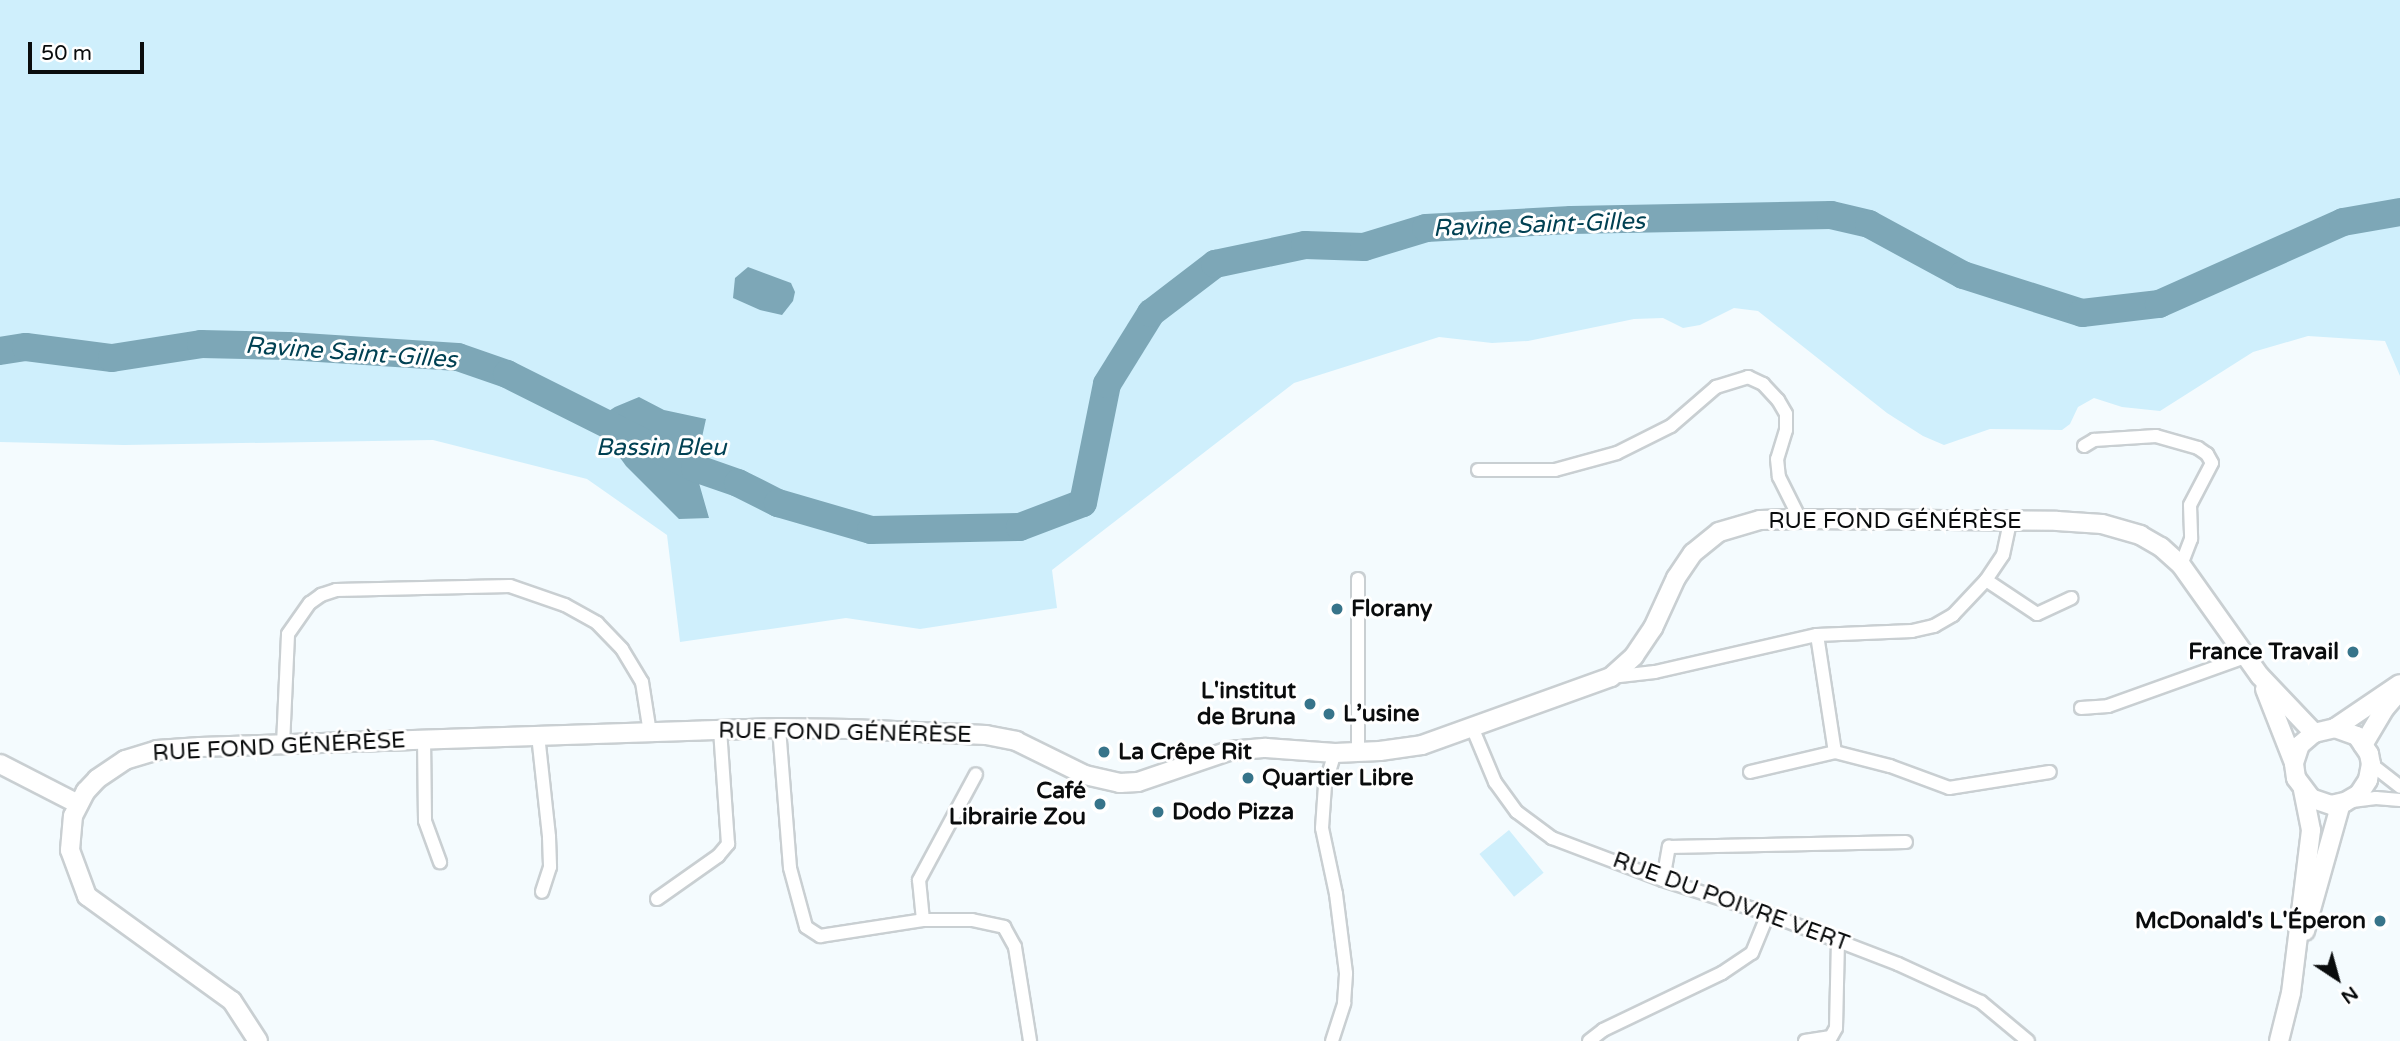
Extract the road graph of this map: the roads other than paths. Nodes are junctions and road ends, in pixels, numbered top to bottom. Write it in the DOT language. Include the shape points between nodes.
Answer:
graph roads {
  1 [pos="2084,446"];
  2 [pos="1478,470"];
  3 [pos="1800,519"];
  4 [pos="2010,522"];
  5 [pos="2180,565"];
  6 [pos="1358,579"];
  7 [pos="1986,580"];
  8 [pos="2071,598"];
  9 [pos="1817,635"];
  10 [pos="2248,656"];
  11 [pos="2260,676"];
  12 [pos="1611,677"];
  13 [pos="2400,684"];
  14 [pos="2400,691"];
  15 [pos="2081,708"];
  16 [pos="1472,727"];
  17 [pos="779,728"];
  18 [pos="2335,728"];
  19 [pos="720,730"];
  20 [pos="650,733"];
  21 [pos="2314,733"];
  22 [pos="538,735"];
  23 [pos="424,738"];
  24 [pos="284,745"];
  25 [pos="2363,745"];
  26 [pos="1835,752"];
  27 [pos="1335,753"];
  28 [pos="1358,753"];
  29 [pos="2294,763"];
  30 [pos="0,764"];
  31 [pos="2371,764"];
  32 [pos="1750,772"];
  33 [pos="2050,772"];
  34 [pos="976,774"];
  35 [pos="2400,787"];
  36 [pos="2303,790"];
  37 [pos="2400,800"];
  38 [pos="2343,803"];
  39 [pos="78,804"];
  40 [pos="1906,842"];
  41 [pos="440,862"];
  42 [pos="1663,880"];
  43 [pos="542,892"];
  44 [pos="657,899"];
  45 [pos="1768,914"];
  46 [pos="923,920"];
  47 [pos="1838,940"];
  48 [pos="2292,971"];
  49 [pos="258,1041"];
  50 [pos="1030,1041"];
  51 [pos="1332,1041"];
  52 [pos="1589,1041"];
  53 [pos="1804,1041"];
  54 [pos="2028,1041"];
  55 [pos="2279,1041"];
  1 -- 5 [label="street" via="2094,440 2156,436 2207,454 2212,463 2190,505 2191,539"];
  2 -- 3 [label="street" via="1555,470 1617,453 1671,426 1716,387 1748,377 1763,384 1786,414 1777,459 1779,477"];
  3 -- 4 [label="street, RUE FOND GÉNÉRÈSE"];
  3 -- 12 [label="street, RUE FOND GÉNÉRÈSE" via="1760,520 1719,532 1693,553 1653,628 1634,656"];
  4 -- 5 [label="street, RUE FOND GÉNÉRÈSE" via="2102,524 2140,535"];
  4 -- 7 [label="street" via="2003,555"];
  5 -- 10 [label="street, RUE FOND GÉNÉRÈSE"];
  6 -- 28 [label="street"];
  7 -- 8 [label="street" via="2036,614"];
  7 -- 9 [label="street" via="1953,615 1934,625 1912,631"];
  9 -- 12 [label="street" via="1655,672"];
  9 -- 26 [label="street"];
  10 -- 11 [label="street, RUE FOND GÉNÉRÈSE"];
  10 -- 15 [label="street" via="2108,706"];
  11 -- 21 [label="street, RUE FOND GÉNÉRÈSE"];
  11 -- 29 [label="street, RUE FOND GÉNÉRÈSE"];
  12 -- 16 [label="street, RUE FOND GÉNÉRÈSE"];
  13 -- 18 [label="street"];
  14 -- 25 [label="street"];
  16 -- 28 [label="street, RUE FOND GÉNÉRÈSE" via="1422,744"];
  16 -- 42 [label="street, RUE DU POIVRE VERT" via="1495,782 1517,812 1552,838"];
  17 -- 19 [label="street, RUE FOND GÉNÉRÈSE"];
  17 -- 27 [label="street, RUE FOND GÉNÉRÈSE" via="986,735 1016,741 1085,775 1120,783 1229,751 1266,748"];
  17 -- 46 [label="street" via="790,868 806,928 820,936 835,936"];
  18 -- 21 [label="street"];
  18 -- 25 [label="street" via="2357,736"];
  19 -- 20 [label="street, RUE FOND GÉNÉRÈSE"];
  19 -- 44 [label="street" via="728,844"];
  20 -- 22 [label="street, RUE FOND GÉNÉRÈSE"];
  20 -- 24 [label="street" via="642,682 622,649 597,623 565,605 510,586 336,590 310,603 288,634"];
  21 -- 29 [label="street" via="2300,745"];
  22 -- 23 [label="street, RUE FOND GÉNÉRÈSE"];
  22 -- 43 [label="street" via="550,867"];
  23 -- 24 [label="street, RUE FOND GÉNÉRÈSE"];
  23 -- 41 [label="street" via="425,821"];
  24 -- 39 [label="street, RUE FOND GÉNÉRÈSE" via="158,750 109,768"];
  25 -- 31 [label="street"];
  26 -- 32 [label="street"];
  26 -- 33 [label="street" via="1948,788"];
  27 -- 28 [label="street, RUE FOND GÉNÉRÈSE"];
  27 -- 51 [label="street" via="1325,785 1322,828 1346,973 1344,1003"];
  29 -- 36 [label="street"];
  30 -- 39 [label="street"];
  31 -- 35 [label="street"];
  31 -- 38 [label="street" via="2363,787"];
  34 -- 46 [label="street" via="919,880"];
  36 -- 38 [label="street" via="2322,803"];
  36 -- 48 [label="street" via="2311,830"];
  37 -- 38 [label="street"];
  38 -- 48 [label="street"];
  39 -- 49 [label="street" via="69,830 70,850 87,896 232,1001"];
  40 -- 42 [label="street" via="1670,847"];
  42 -- 45 [label="street, RUE DU POIVRE VERT"];
  45 -- 47 [label="street, RUE DU POIVRE VERT"];
  45 -- 52 [label="street" via="1752,953 1723,973 1602,1030"];
  46 -- 50 [label="street" via="972,920 1004,927 1014,947"];
  47 -- 53 [label="street" via="1836,1028 1831,1037"];
  47 -- 54 [label="street, RUE DU POIVRE VERT" via="1981,1002"];
  48 -- 55 [label="street"];
}
